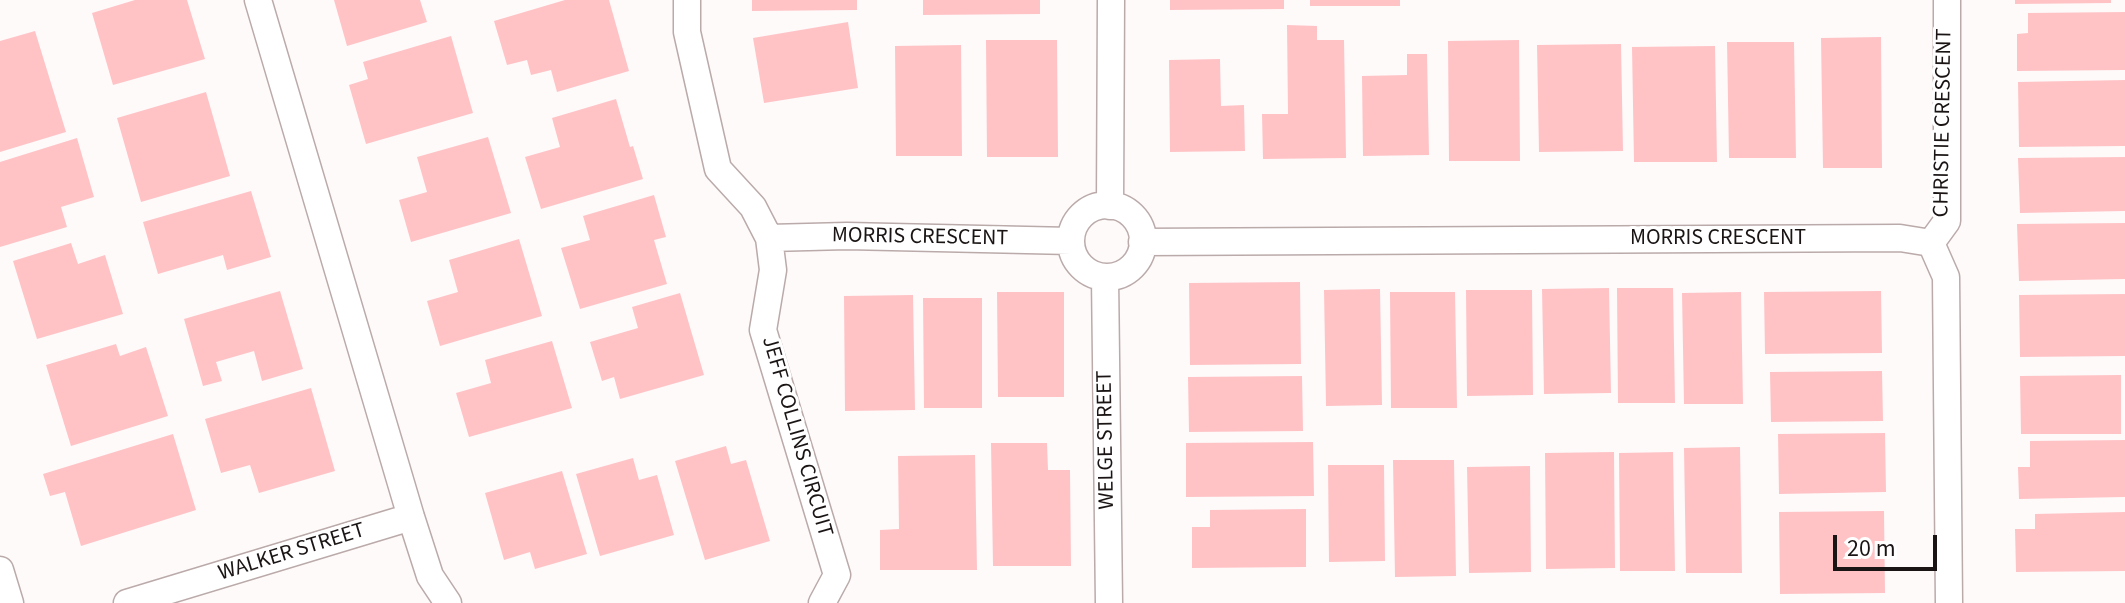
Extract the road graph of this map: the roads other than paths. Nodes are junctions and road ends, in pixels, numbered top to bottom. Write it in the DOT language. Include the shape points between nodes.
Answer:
graph roads {
  1 [pos="258,0"];
  2 [pos="687,0"];
  3 [pos="1111,0"];
  4 [pos="1947,0"];
  5 [pos="1110,206"];
  6 [pos="769,238"];
  7 [pos="1071,241"];
  8 [pos="1142,242"];
  9 [pos="1931,243"];
  10 [pos="1105,277"];
  11 [pos="411,517"];
  12 [pos="0,570"];
  13 [pos="10,603"];
  14 [pos="127,603"];
  15 [pos="448,603"];
  16 [pos="822,603"];
  17 [pos="1109,603"];
  18 [pos="1949,603"];
  1 -- 11 [label="street"];
  2 -- 6 [label="street, JEFF COLLINS CIRCUIT" via="687,32 718,169 753,207"];
  3 -- 5 [label="street"];
  4 -- 9 [label="street, CHRISTIE CRESCENT" via="1947,221"];
  5 -- 7 [label="street" via="1098,206 1078,219"];
  5 -- 8 [label="street" via="1131,215"];
  6 -- 7 [label="street, MORRIS CRESCENT"];
  6 -- 16 [label="street, JEFF COLLINS CIRCUIT" via="773,270 763,330 837,575"];
  7 -- 10 [label="street" via="1078,263"];
  8 -- 9 [label="street, MORRIS CRESCENT" via="1900,238"];
  8 -- 10 [label="street" via="1131,268"];
  9 -- 18 [label="street" via="1946,277"];
  10 -- 17 [label="street, WELGE STREET"];
  11 -- 14 [label="street, WALKER STREET"];
  11 -- 15 [label="street" via="430,576"];
  12 -- 13 [label="street"];
}
